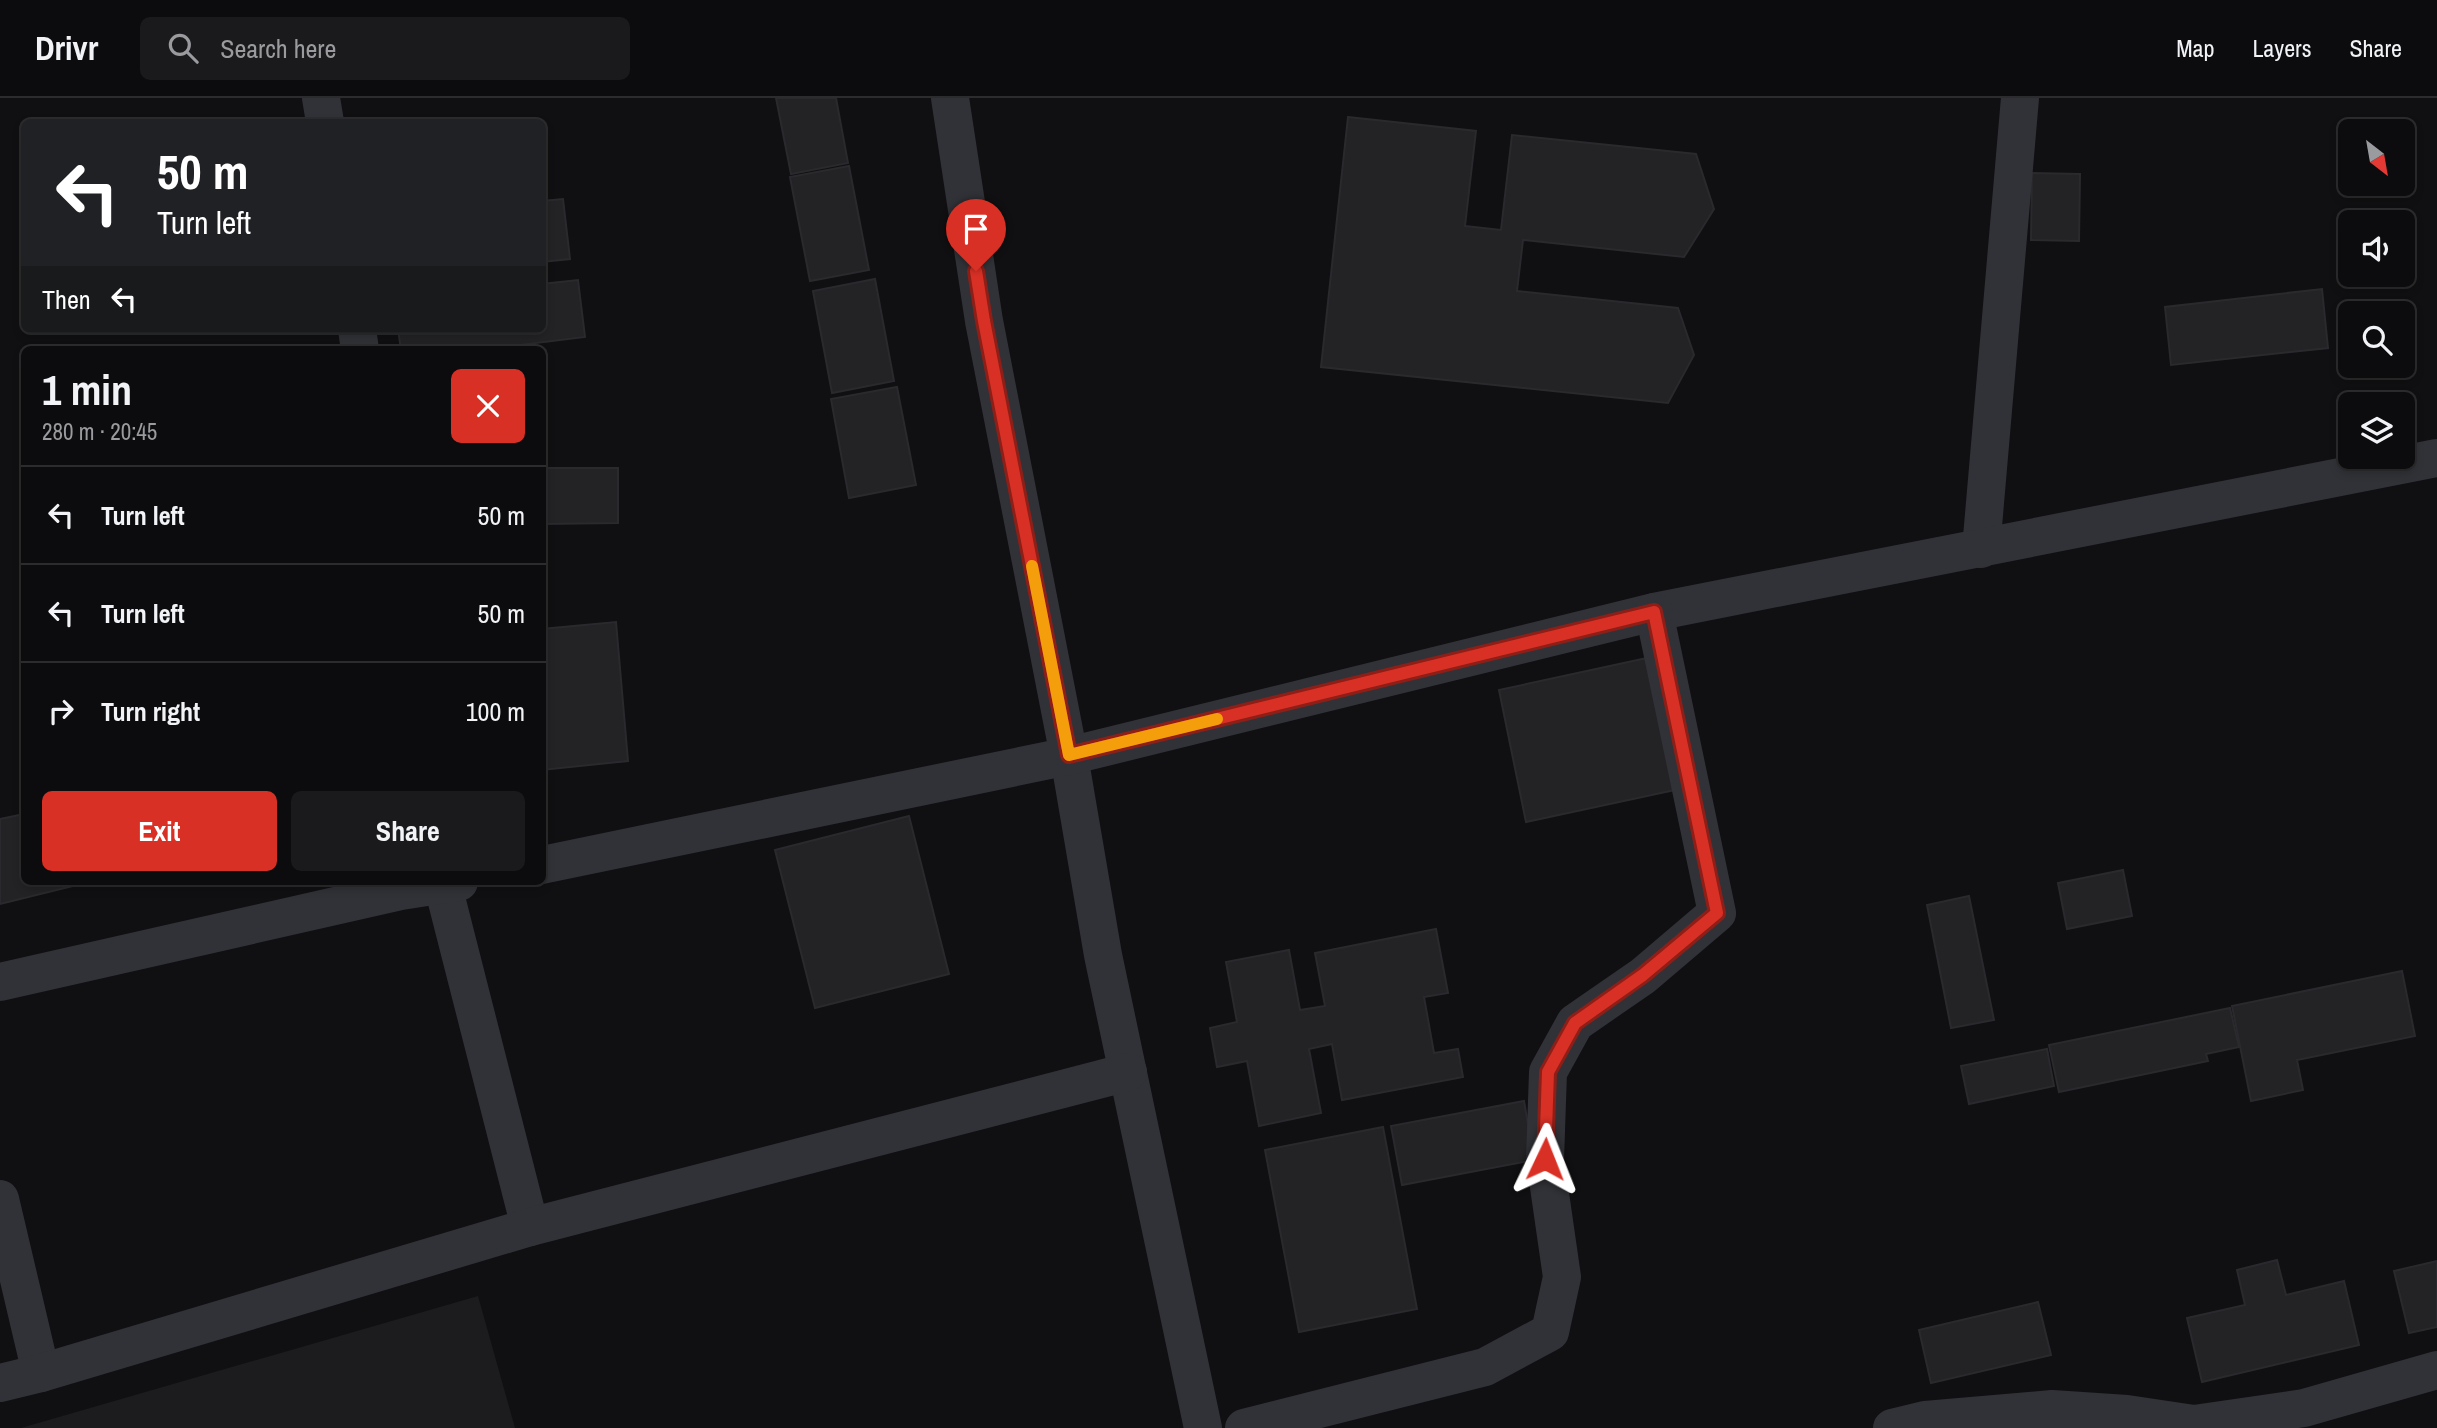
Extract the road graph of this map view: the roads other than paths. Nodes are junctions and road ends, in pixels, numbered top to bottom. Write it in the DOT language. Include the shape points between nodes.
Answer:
graph roads {
  1 [pos="321,98"];
  2 [pos="950,98"];
  3 [pos="2020,98"];
  4 [pos="324,119"];
  5 [pos="2437,458"];
  6 [pos="1982,549"];
  7 [pos="1654,612"];
  8 [pos="1069,755"];
  9 [pos="546,864"];
  10 [pos="436,885"];
  11 [pos="448,885"];
  12 [pos="0,982"];
  13 [pos="1128,1072"];
  14 [pos="0,1199"];
  15 [pos="530,1227"];
  16 [pos="2437,1370"];
  17 [pos="41,1373"];
  18 [pos="0,1382"];
  19 [pos="1203,1428"];
  20 [pos="1244,1428"];
  21 [pos="1892,1428"];
  1 -- 4 [label="street"];
  2 -- 8 [label="street" via="984,321"];
  3 -- 6 [label="street"];
  5 -- 6 [label="street"];
  6 -- 7 [label="street"];
  7 -- 8 [label="street"];
  7 -- 20 [label="street" via="1717,913 1643,975 1575,1023 1548,1072 1545,1159 1562,1277 1550,1332 1485,1367"];
  8 -- 9 [label="street"];
  8 -- 13 [label="street"];
  10 -- 12 [label="street"];
  11 -- 15 [label="street"];
  13 -- 15 [label="street"];
  13 -- 19 [label="street"];
  14 -- 17 [label="street"];
  15 -- 17 [label="street"];
  16 -- 21 [label="street" via="2304,1408 2194,1424 2052,1409 1925,1420"];
  17 -- 18 [label="street"];
}
